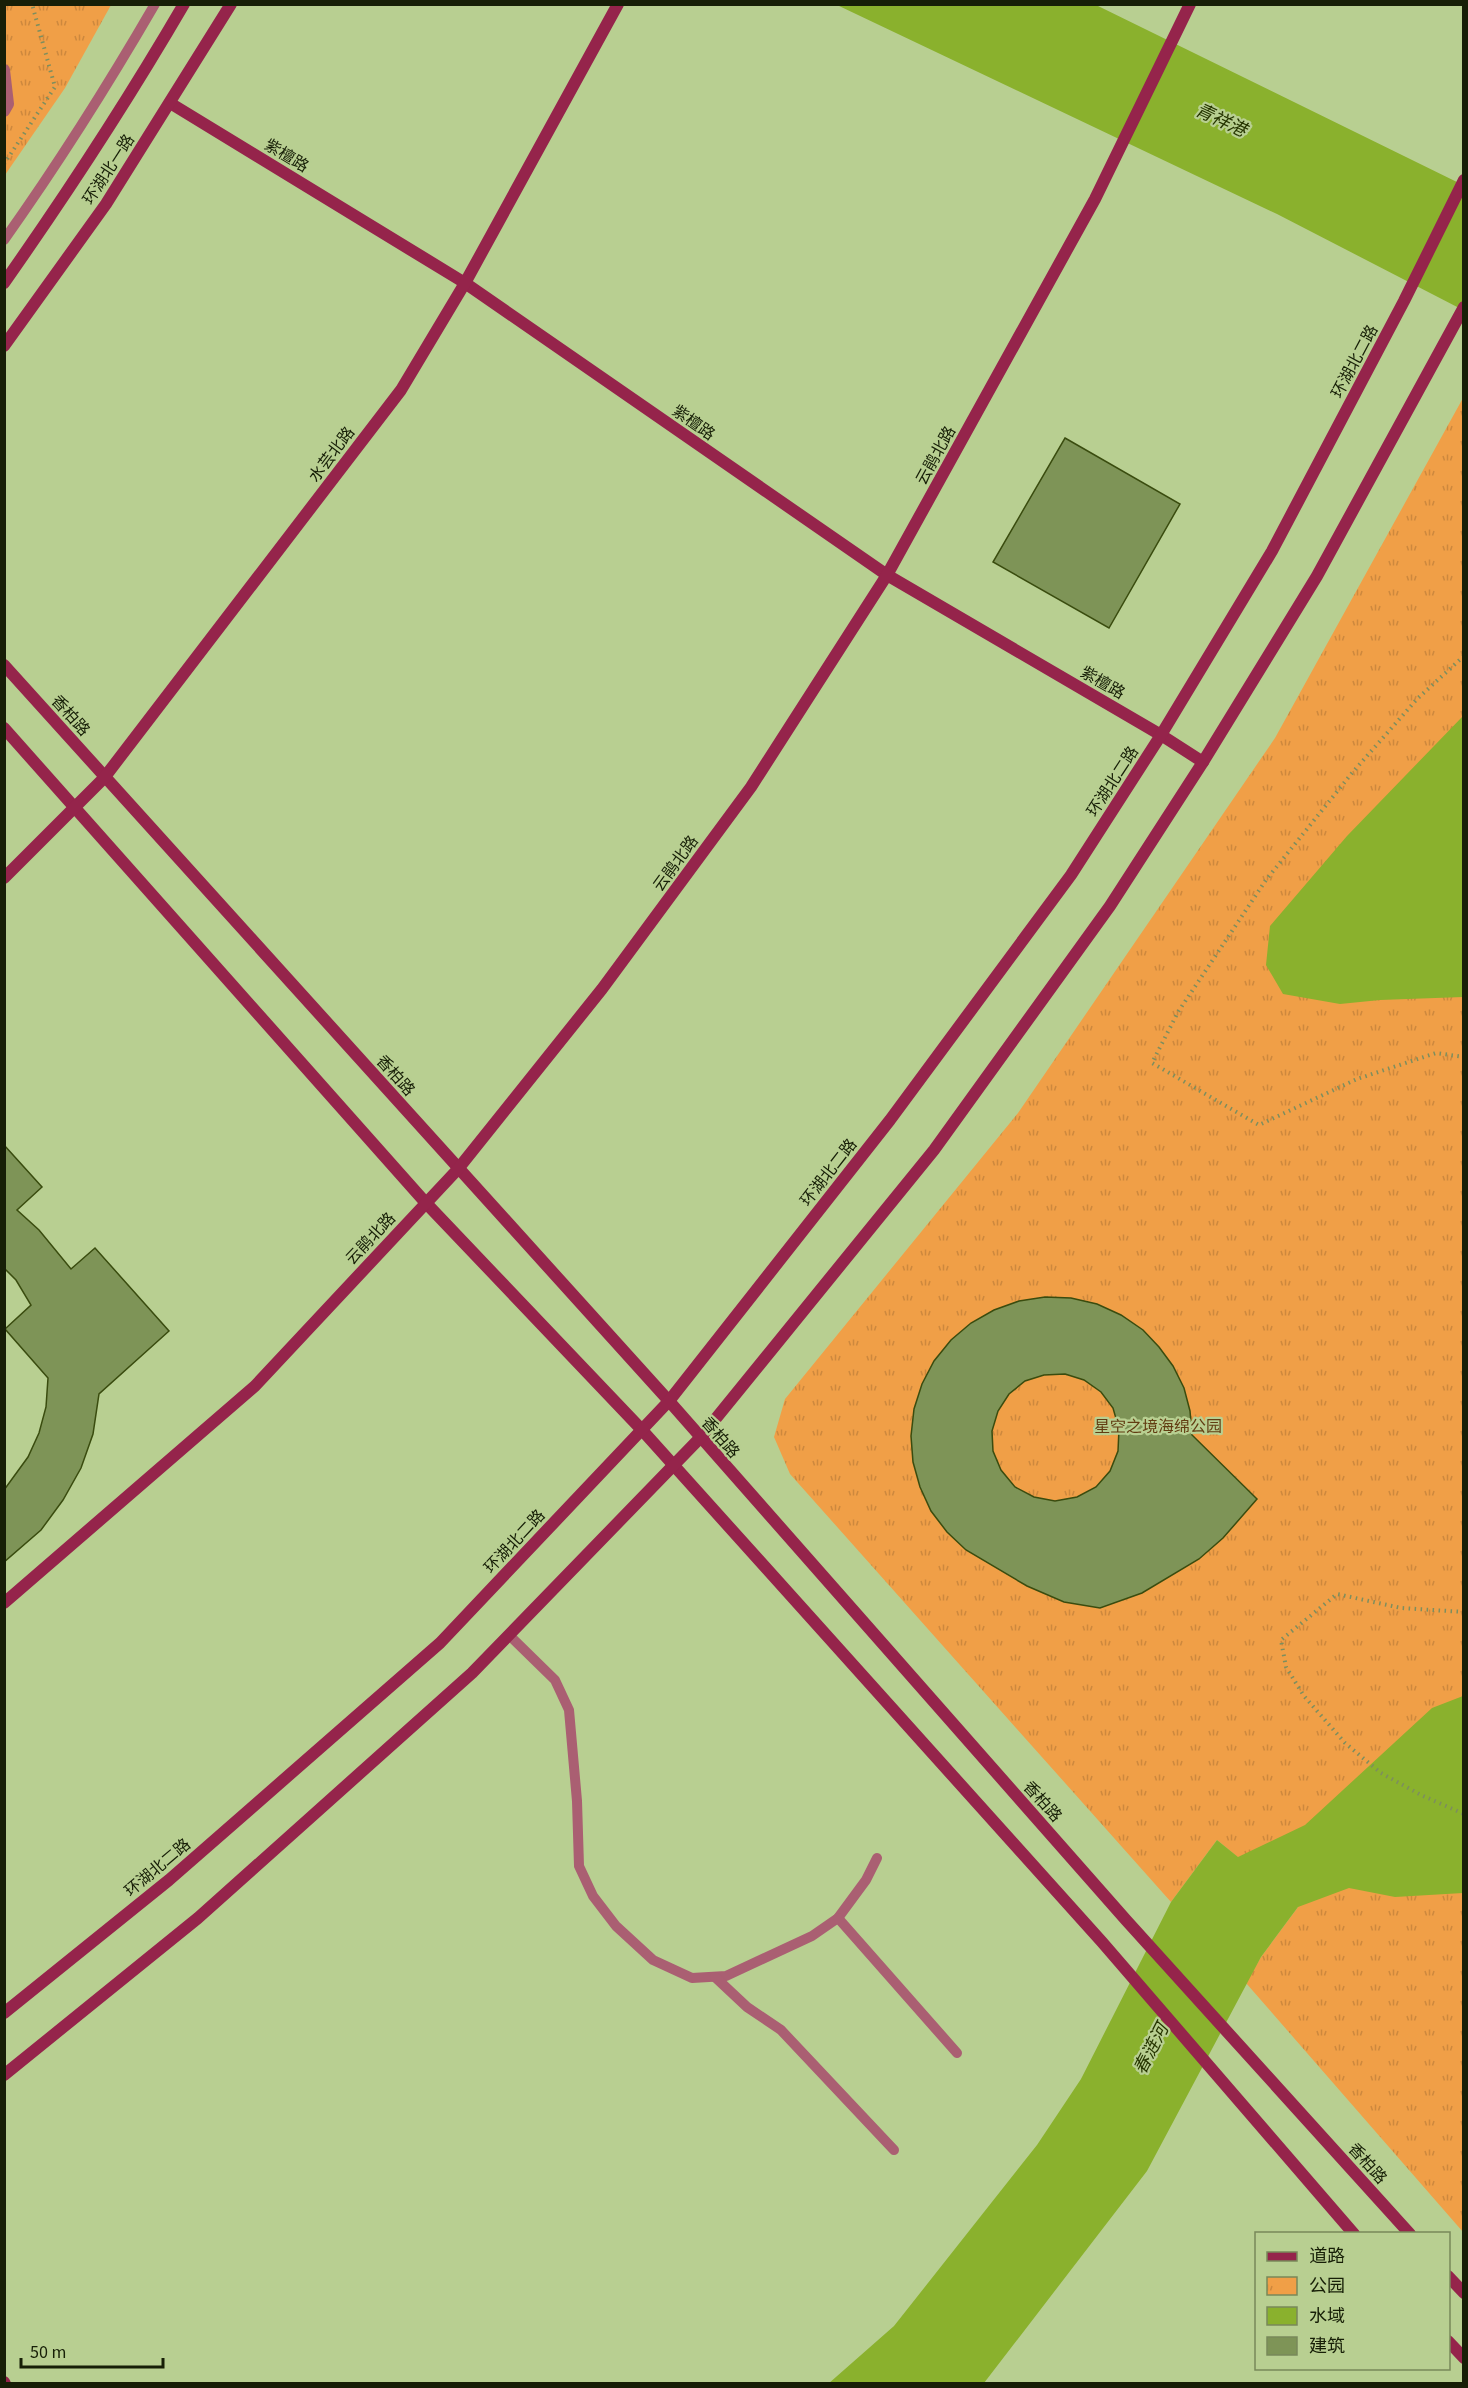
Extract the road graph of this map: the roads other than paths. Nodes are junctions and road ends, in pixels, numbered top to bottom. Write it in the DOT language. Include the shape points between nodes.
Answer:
graph roads {
  1 [pos="155,4"];
  2 [pos="184,4"];
  3 [pos="231,4"];
  4 [pos="618,4"];
  5 [pos="1190,4"];
  6 [pos="4,70"];
  7 [pos="170,103"];
  8 [pos="4,111"];
  9 [pos="1464,180"];
  10 [pos="4,240"];
  11 [pos="465,283"];
  12 [pos="4,284"];
  13 [pos="1464,306"];
  14 [pos="4,346"];
  15 [pos="887,575"];
  16 [pos="4,665"];
  17 [pos="4,728"];
  18 [pos="1161,735"];
  19 [pos="1203,762"];
  20 [pos="104,778"];
  21 [pos="74,808"];
  22 [pos="4,878"];
  23 [pos="458,1168"];
  24 [pos="425,1202"];
  25 [pos="669,1401"];
  26 [pos="642,1430"];
  27 [pos="699,1438"];
  28 [pos="673,1465"];
  29 [pos="4,1603"];
  30 [pos="509,1635"];
  31 [pos="877,1857"];
  32 [pos="838,1918"];
  33 [pos="716,1977"];
  34 [pos="4,2013"];
  35 [pos="957,2053"];
  36 [pos="4,2075"];
  37 [pos="894,2150"];
  38 [pos="1352,2232"];
  39 [pos="1408,2232"];
  40 [pos="1450,2277"];
  41 [pos="1464,2293"];
  42 [pos="1450,2342"];
  43 [pos="1464,2358"];
  1 -- 10 [label="lane" via="82,124"];
  2 -- 12 [label="main road, 环湖北一路" via="78,177"];
  3 -- 7 [label="main road, 环湖北一路"];
  4 -- 11 [label="main road, 水芸北路"];
  5 -- 15 [label="main road, 云鹃北路" via="1114,162"];
  6 -- 8 [label="street" via="8,104"];
  7 -- 11 [label="main road, 紫檀路"];
  7 -- 14 [label="main road, 环湖北一路" via="106,204"];
  9 -- 18 [label="main road, 环湖北二路" via="1272,551"];
  11 -- 15 [label="main road, 紫檀路"];
  11 -- 20 [label="main road, 水芸北路" via="401,390"];
  13 -- 19 [label="main road" via="1317,576"];
  15 -- 18 [label="main road, 紫檀路"];
  15 -- 23 [label="main road, 云鹃北路" via="751,787 602,989"];
  16 -- 20 [label="main road, 香柏路"];
  17 -- 21 [label="main road"];
  18 -- 19 [label="main road, 紫檀路"];
  18 -- 25 [label="main road, 环湖北二路" via="1071,875 890,1120"];
  19 -- 27 [label="main road" via="1110,906 934,1150"];
  20 -- 21 [label="main road, 水芸北路"];
  20 -- 23 [label="main road, 香柏路"];
  21 -- 22 [label="main road, 水芸北路"];
  21 -- 24 [label="main road"];
  23 -- 24 [label="main road, 云鹃北路"];
  23 -- 25 [label="main road, 香柏路"];
  24 -- 26 [label="main road"];
  24 -- 29 [label="main road, 云鹃北路" via="255,1386"];
  25 -- 26 [label="main road, 环湖北二路"];
  25 -- 27 [label="main road, 香柏路"];
  26 -- 28 [label="main road"];
  26 -- 34 [label="main road, 环湖北二路" via="440,1643 169,1880"];
  27 -- 28 [label="main road"];
  27 -- 39 [label="main road, 香柏路"];
  28 -- 30 [label="main road"];
  28 -- 38 [label="main road" via="1102,1942"];
  30 -- 33 [label="lane" via="555,1680 569,1710 579,1866 593,1896 616,1926 653,1960 692,1978"];
  30 -- 36 [label="main road" via="472,1674 198,1918"];
  31 -- 32 [label="lane" via="866,1881"];
  32 -- 33 [label="lane" via="812,1936 726,1976"];
  32 -- 35 [label="lane"];
  33 -- 37 [label="lane" via="747,2007 781,2030"];
  40 -- 41 [label="main road"];
  42 -- 43 [label="main road"];
}
